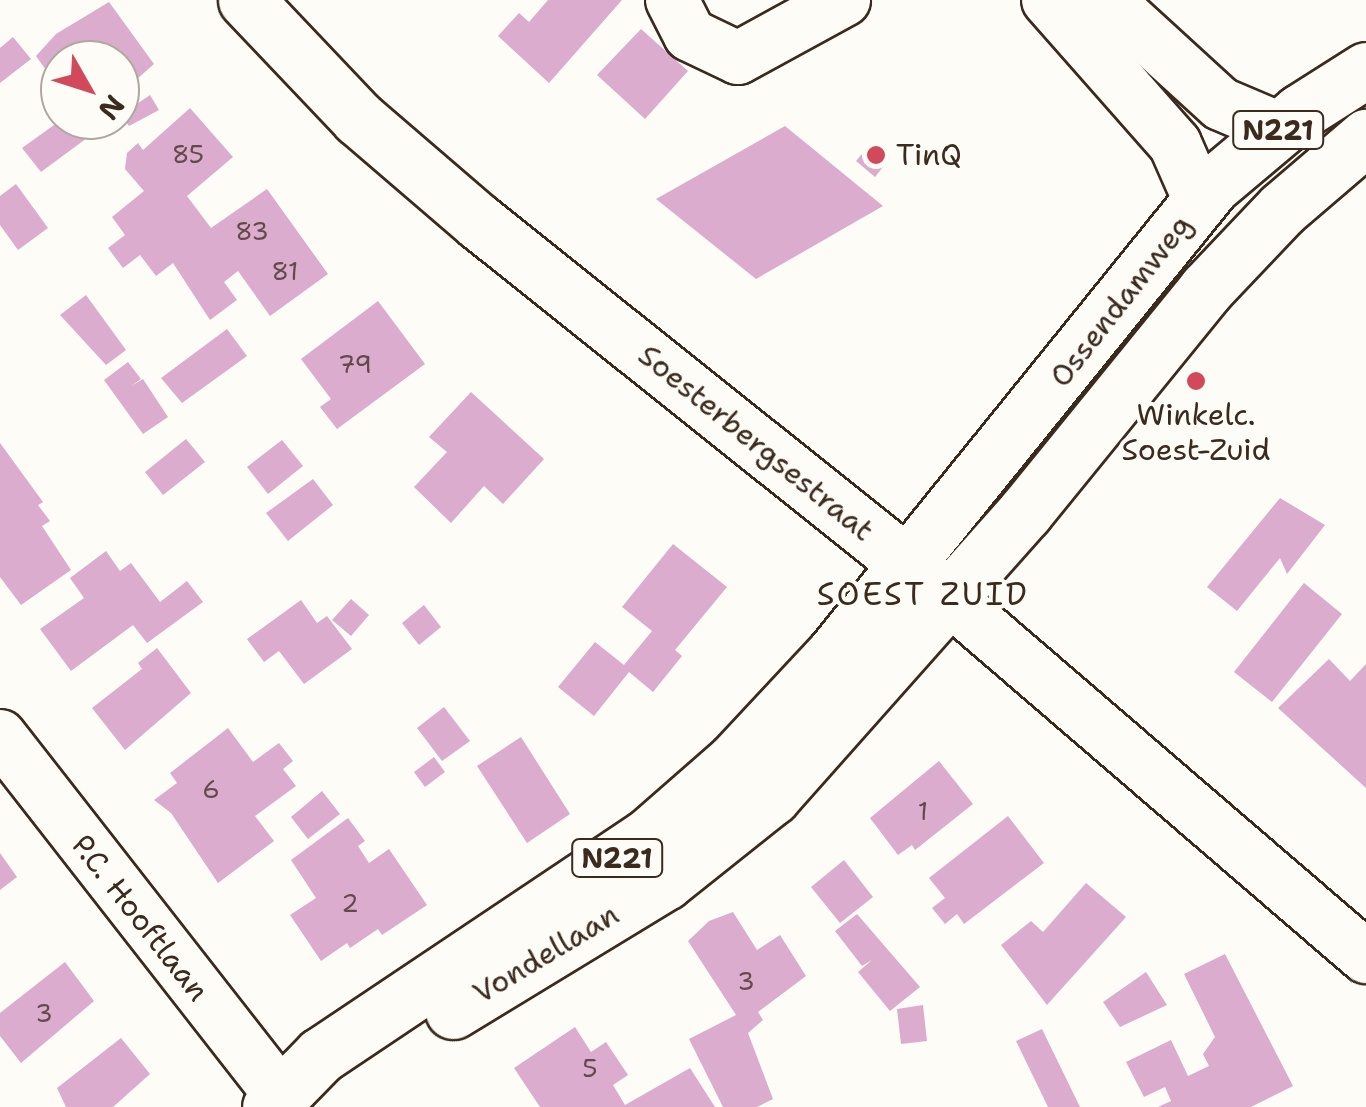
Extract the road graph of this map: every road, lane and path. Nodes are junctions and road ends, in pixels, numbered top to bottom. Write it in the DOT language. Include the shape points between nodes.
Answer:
graph roads {
  1 [pos="246,0"];
  2 [pos="672,0"];
  3 [pos="844,0"];
  4 [pos="1048,0"];
  5 [pos="1107,0"];
  6 [pos="1366,70"];
  7 [pos="1280,128"];
  8 [pos="1366,137"];
  9 [pos="1200,201"];
  10 [pos="908,564"];
  11 [pos="950,599"];
  12 [pos="0,736"];
  13 [pos="1366,956"];
  14 [pos="276,1103"];
  1 -- 10 [label="main road, Soesterbergsestraat" via="358,118 448,196"];
  2 -- 3 [label="street" via="690,35 738,58"];
  4 -- 9 [label="street" via="1175,144"];
  5 -- 7 [label="street" via="1221,104"];
  6 -- 7 [label="main road, Ossendamweg / N221"];
  7 -- 9 [label="main road, Ossendamweg / N221"];
  8 -- 11 [label="main road, Ossendamweg / N221" via="1282,209 1206,289"];
  9 -- 10 [label="main road, Ossendamweg / N221"];
  10 -- 11 [label="main road, Soesterbergsestraat"];
  10 -- 14 [label="main road, Vondellaan / N221" via="735,760 648,837 322,1055"];
  11 -- 13 [label="street, Soesterbergsestraat"];
  11 -- 14 [label="main road, Vondellaan / N221" via="772,796 665,882 338,1081"];
  12 -- 14 [label="street, P.C. Hooftlaan"];
}
